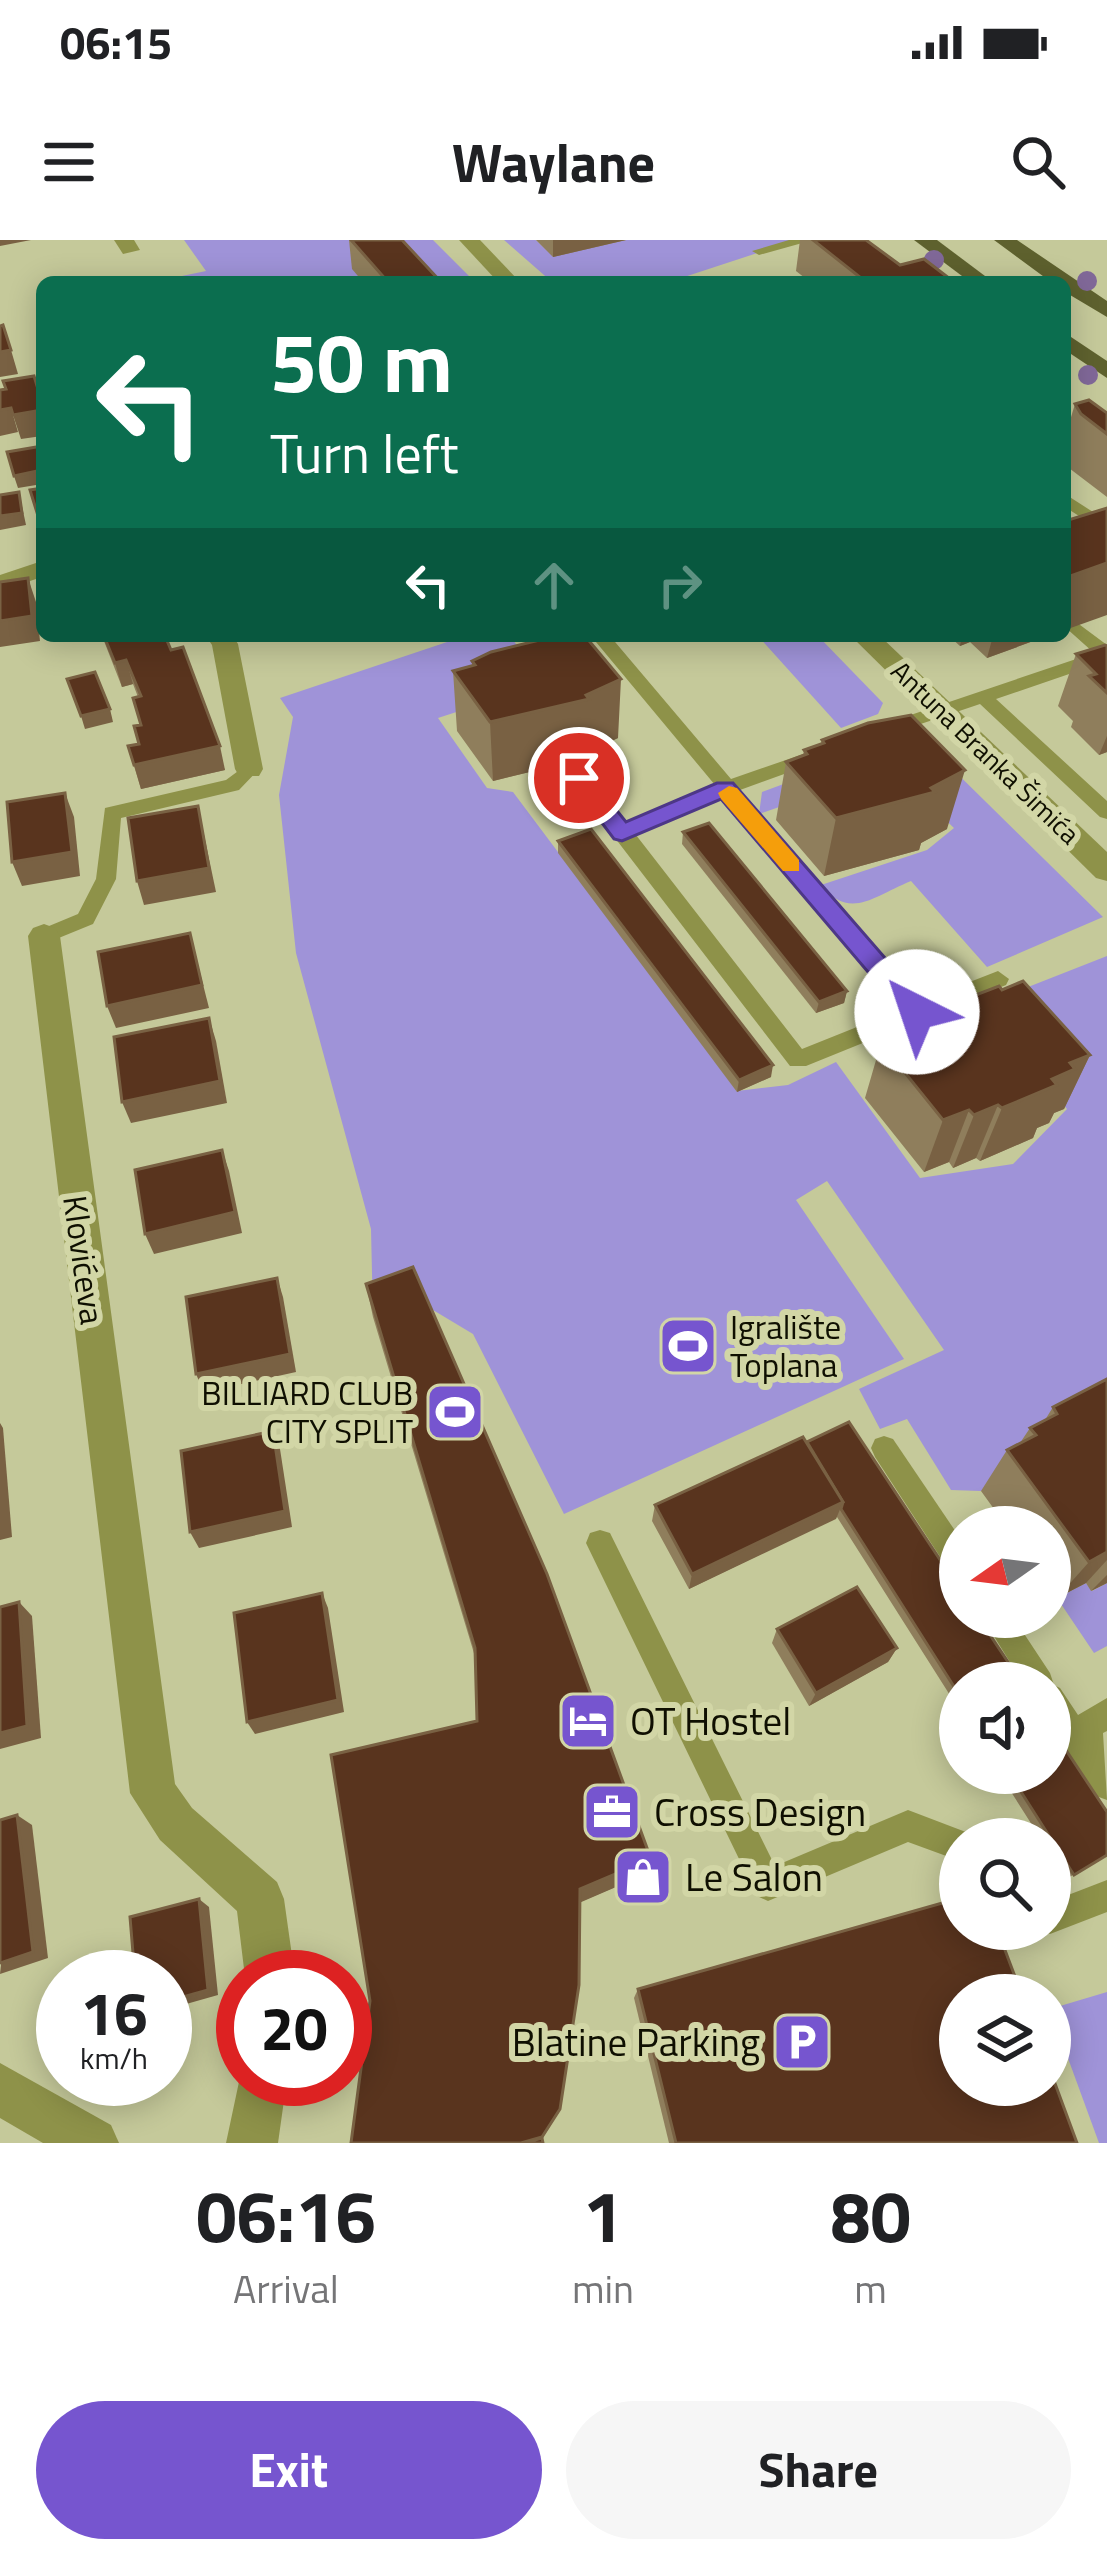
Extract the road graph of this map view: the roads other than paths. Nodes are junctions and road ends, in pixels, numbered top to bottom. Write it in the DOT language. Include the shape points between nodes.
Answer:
graph roads {
  1 [pos="469,240"];
  2 [pos="806,240"];
  3 [pos="924,240"];
  4 [pos="1004,240"];
  5 [pos="760,251"];
  6 [pos="504,276"];
  7 [pos="975,276"];
  8 [pos="1057,276"];
  9 [pos="1071,286"];
  10 [pos="1107,310"];
  11 [pos="1071,344"];
  12 [pos="1107,371"];
  13 [pos="1071,503"];
  14 [pos="1107,529"];
  15 [pos="36,571"];
  16 [pos="0,583"];
  17 [pos="1072,624"];
  18 [pos="224,642"];
  19 [pos="605,642"];
  20 [pos="870,642"];
  21 [pos="983,697"];
  22 [pos="940,712"];
  23 [pos="249,769"];
  24 [pos="579,778"];
  25 [pos="725,788"];
  26 [pos="1107,812"];
  27 [pos="622,833"];
  28 [pos="1107,870"];
  29 [pos="44,936"];
  30 [pos="998,980"];
  31 [pos="917,1012"];
  32 [pos="884,1448"];
  33 [pos="939,1530"];
  34 [pos="600,1543"];
  35 [pos="1107,1713"];
  36 [pos="1071,1731"];
  37 [pos="1098,1773"];
  38 [pos="939,1837"];
  39 [pos="1107,1896"];
  40 [pos="1071,1910"];
  41 [pos="266,1950"];
  42 [pos="0,2090"];
  43 [pos="258,2106"];
  44 [pos="93,2143"];
  45 [pos="253,2143"];
  1 -- 6 [label="street"];
  2 -- 5 [label="lane"];
  3 -- 7 [label="main road"];
  4 -- 8 [label="main road"];
  9 -- 10 [label="main road"];
  11 -- 12 [label="main road"];
  13 -- 14 [label="lane"];
  15 -- 16 [label="street"];
  17 -- 21 [label="lane" via="1107,655"];
  18 -- 23 [label="street, Klovićeva"];
  19 -- 25 [label="lane"];
  20 -- 22 [label="street, Antuna Branka Šimića"];
  21 -- 22 [label="lane"];
  21 -- 26 [label="lane"];
  22 -- 25 [label="lane"];
  22 -- 28 [label="street, Antuna Branka Šimića"];
  23 -- 29 [label="lane, Klovićeva" via="232,785 112,813 106,879 86,919"];
  24 -- 27 [label="lane"];
  25 -- 27 [label="lane"];
  25 -- 31 [label="lane"];
  27 -- 31 [label="lane" via="798,1060"];
  29 -- 41 [label="street, Klovićeva" via="153,1793 260,1900"];
  30 -- 31 [label="lane"];
  32 -- 33 [label="lane"];
  34 -- 38 [label="lane" via="768,1885 908,1826"];
  35 -- 37 [label="lane" via="1088,1726"];
  36 -- 37 [label="lane"];
  39 -- 40 [label="lane"];
  42 -- 44 [label="street"];
  43 -- 45 [label="street"];
}
